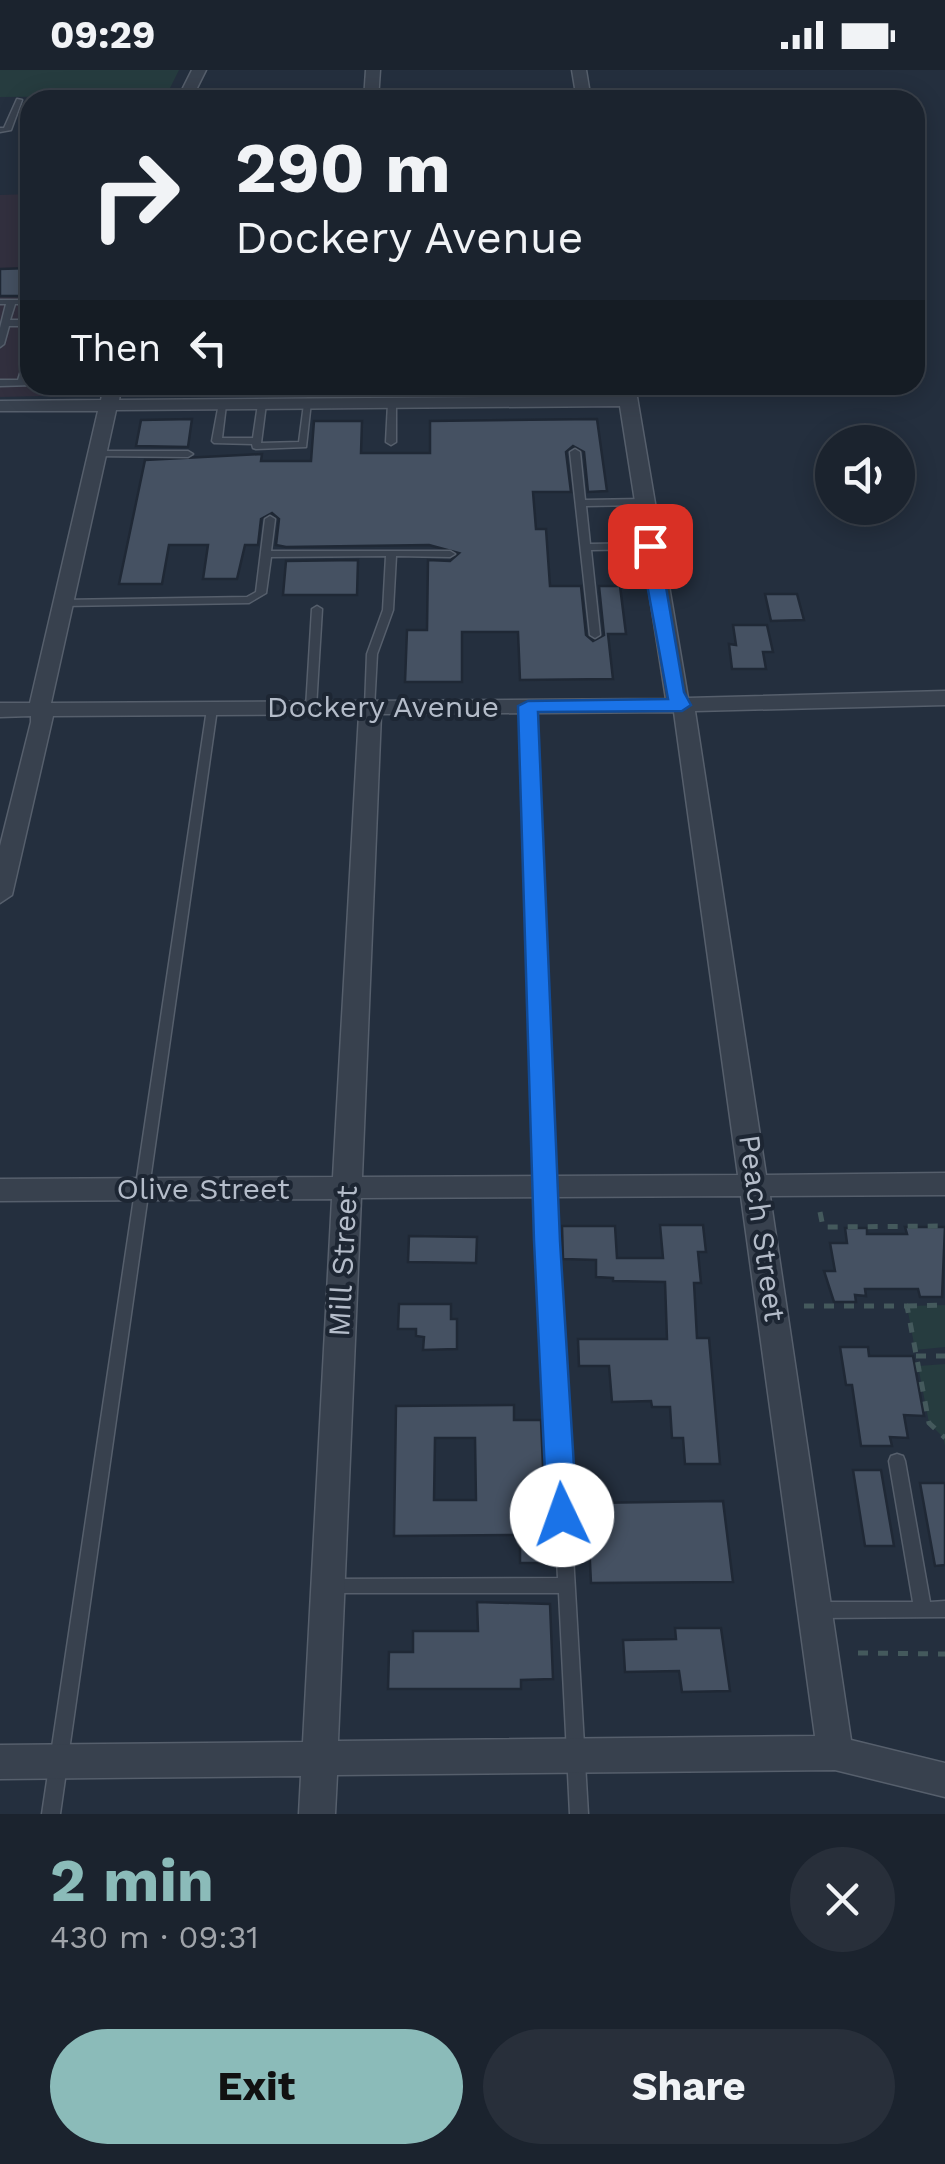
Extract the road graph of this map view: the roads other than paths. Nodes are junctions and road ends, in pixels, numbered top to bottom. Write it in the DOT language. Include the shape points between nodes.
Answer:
graph roads {
  1 [pos="18,100"];
  2 [pos="0,130"];
  3 [pos="6,302"];
  4 [pos="20,323"];
  5 [pos="6,324"];
  6 [pos="1,339"];
  7 [pos="111,395"];
  8 [pos="349,395"];
  9 [pos="358,395"];
  10 [pos="580,395"];
  11 [pos="627,395"];
  12 [pos="392,403"];
  13 [pos="262,404"];
  14 [pos="308,404"];
  15 [pos="222,405"];
  16 [pos="0,406"];
  17 [pos="257,441"];
  18 [pos="391,442"];
  19 [pos="575,452"];
  20 [pos="98,454"];
  21 [pos="188,454"];
  22 [pos="582,502"];
  23 [pos="642,502"];
  24 [pos="270,519"];
  25 [pos="650,546"];
  26 [pos="586,548"];
  27 [pos="266,554"];
  28 [pos="391,554"];
  29 [pos="450,554"];
  30 [pos="62,603"];
  31 [pos="318,609"];
  32 [pos="595,635"];
  33 [pos="945,698"];
  34 [pos="682,705"];
  35 [pos="528,706"];
  36 [pos="370,707"];
  37 [pos="311,708"];
  38 [pos="212,709"];
  39 [pos="0,710"];
  40 [pos="42,710"];
  41 [pos="0,895"];
  42 [pos="945,1184"];
  43 [pos="757,1186"];
  44 [pos="346,1188"];
  45 [pos="545,1189"];
  46 [pos="0,1190"];
  47 [pos="144,1190"];
  48 [pos="897,1461"];
  49 [pos="327,1586"];
  50 [pos="566,1586"];
  51 [pos="945,1609"];
  52 [pos="815,1610"];
  53 [pos="923,1610"];
  54 [pos="835,1753"];
  55 [pos="576,1757"];
  56 [pos="320,1758"];
  57 [pos="59,1760"];
  58 [pos="0,1762"];
  59 [pos="945,1780"];
  60 [pos="52,1814"];
  61 [pos="317,1814"];
  62 [pos="579,1814"];
  1 -- 2 [label="lane" via="7,130"];
  3 -- 5 [label="lane"];
  4 -- 5 [label="lane"];
  5 -- 6 [label="lane"];
  7 -- 15 [label="street"];
  7 -- 16 [label="street"];
  7 -- 20 [label="street"];
  8 -- 14 [label="street"];
  9 -- 12 [label="street"];
  10 -- 12 [label="street"];
  11 -- 23 [label="street, Peach Street"];
  12 -- 18 [label="lane"];
  13 -- 14 [label="street"];
  13 -- 15 [label="street"];
  13 -- 17 [label="lane"];
  14 -- 17 [label="lane" via="303,445 256,446"];
  15 -- 17 [label="lane" via="216,441"];
  19 -- 22 [label="lane"];
  20 -- 21 [label="lane"];
  20 -- 30 [label="street"];
  22 -- 23 [label="lane"];
  22 -- 26 [label="lane"];
  23 -- 25 [label="street, Peach Street"];
  24 -- 27 [label="lane"];
  25 -- 26 [label="lane"];
  25 -- 34 [label="street, Peach Street" via="674,692"];
  26 -- 32 [label="lane"];
  27 -- 28 [label="lane"];
  27 -- 30 [label="lane" via="261,593 248,600"];
  28 -- 29 [label="lane"];
  28 -- 36 [label="lane" via="388,610 372,654"];
  30 -- 40 [label="street"];
  31 -- 37 [label="lane"];
  33 -- 34 [label="street, Dockery Avenue"];
  34 -- 35 [label="street, Dockery Avenue"];
  34 -- 43 [label="street, Peach Street"];
  35 -- 36 [label="street, Dockery Avenue"];
  35 -- 45 [label="lane"];
  36 -- 37 [label="street, Dockery Avenue"];
  36 -- 44 [label="street, Mill Street"];
  37 -- 38 [label="street, Dockery Avenue"];
  38 -- 40 [label="street, Dockery Avenue"];
  38 -- 47 [label="lane"];
  39 -- 40 [label="street, Dockery Avenue"];
  40 -- 41 [label="street"];
  42 -- 43 [label="street, Olive Street"];
  43 -- 45 [label="street, Olive Street"];
  43 -- 52 [label="street, Peach Street"];
  44 -- 45 [label="street, Olive Street"];
  44 -- 47 [label="street, Olive Street"];
  44 -- 49 [label="street, Mill Street"];
  45 -- 50 [label="lane"];
  46 -- 47 [label="street, Olive Street"];
  47 -- 57 [label="lane"];
  48 -- 53 [label="lane"];
  49 -- 50 [label="lane"];
  49 -- 56 [label="street, Mill Street"];
  50 -- 55 [label="lane"];
  51 -- 53 [label="lane"];
  52 -- 53 [label="lane"];
  52 -- 54 [label="street, Peach Street"];
  54 -- 55 [label="street"];
  54 -- 59 [label="street"];
  55 -- 56 [label="street"];
  55 -- 62 [label="lane"];
  56 -- 57 [label="street"];
  56 -- 61 [label="street, Mill Street"];
  57 -- 58 [label="street"];
  57 -- 60 [label="lane"];
}
